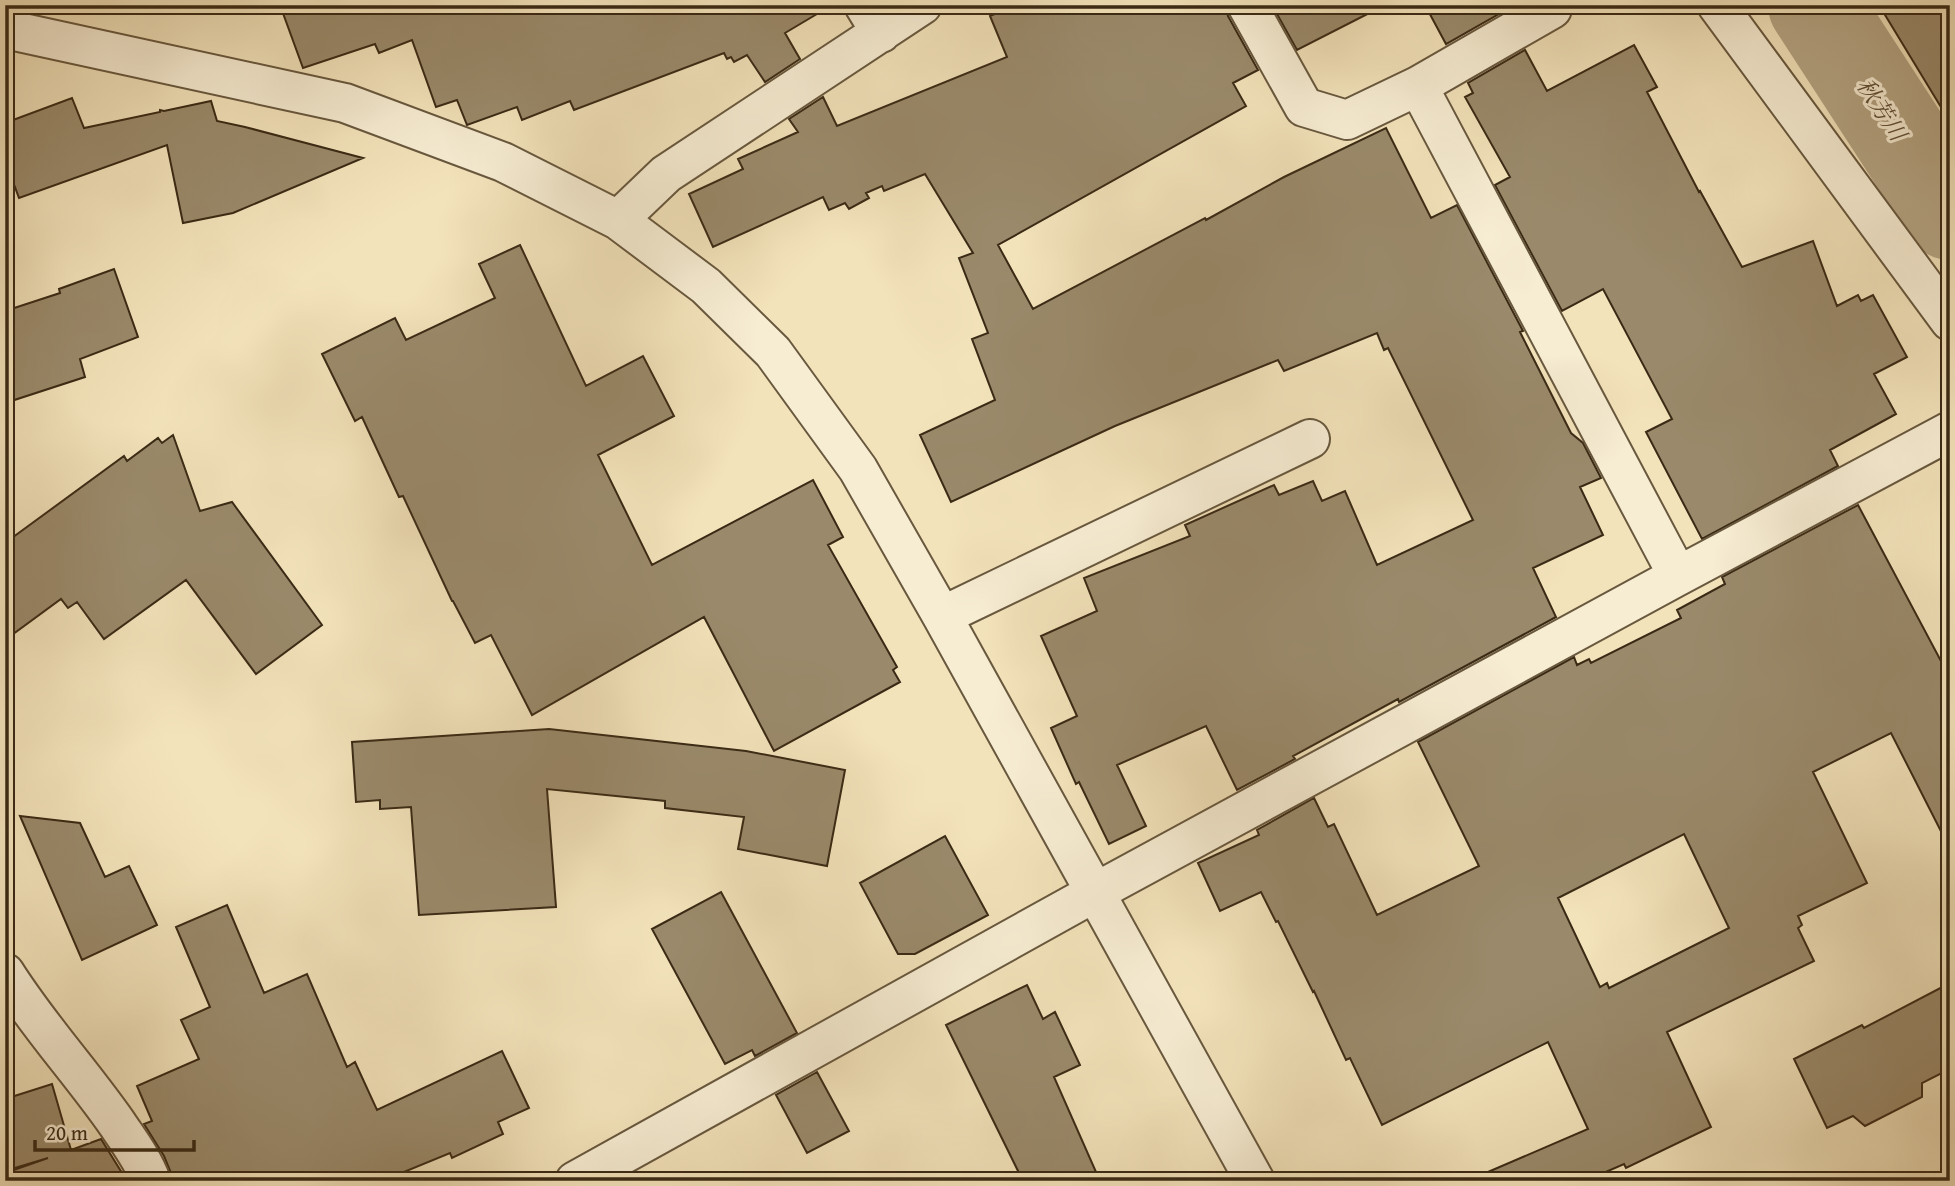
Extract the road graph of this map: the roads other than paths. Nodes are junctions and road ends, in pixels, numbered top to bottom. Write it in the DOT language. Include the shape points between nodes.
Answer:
graph roads {
  1 [pos="922,5"];
  2 [pos="1247,5"];
  3 [pos="1553,5"];
  4 [pos="1717,5"];
  5 [pos="872,19"];
  6 [pos="5,29"];
  7 [pos="1418,86"];
  8 [pos="618,220"];
  9 [pos="1950,321"];
  10 [pos="1950,430"];
  11 [pos="1310,439"];
  12 [pos="1678,576"];
  13 [pos="942,616"];
  14 [pos="1094,892"];
  15 [pos="5,974"];
  16 [pos="151,1181"];
  17 [pos="575,1181"];
  18 [pos="1255,1181"];
  1 -- 5 [label="street"];
  2 -- 7 [label="street" via="1304,107 1347,120"];
  3 -- 7 [label="street"];
  4 -- 9 [label="street"];
  5 -- 8 [label="street" via="666,174"];
  6 -- 8 [label="street" via="345,103 503,162"];
  7 -- 12 [label="street"];
  8 -- 13 [label="street" via="706,286 773,352 858,469"];
  10 -- 12 [label="street"];
  11 -- 13 [label="street"];
  12 -- 14 [label="street"];
  13 -- 14 [label="street"];
  14 -- 17 [label="street"];
  14 -- 18 [label="street"];
  15 -- 16 [label="street" via="104,1105"];
}
